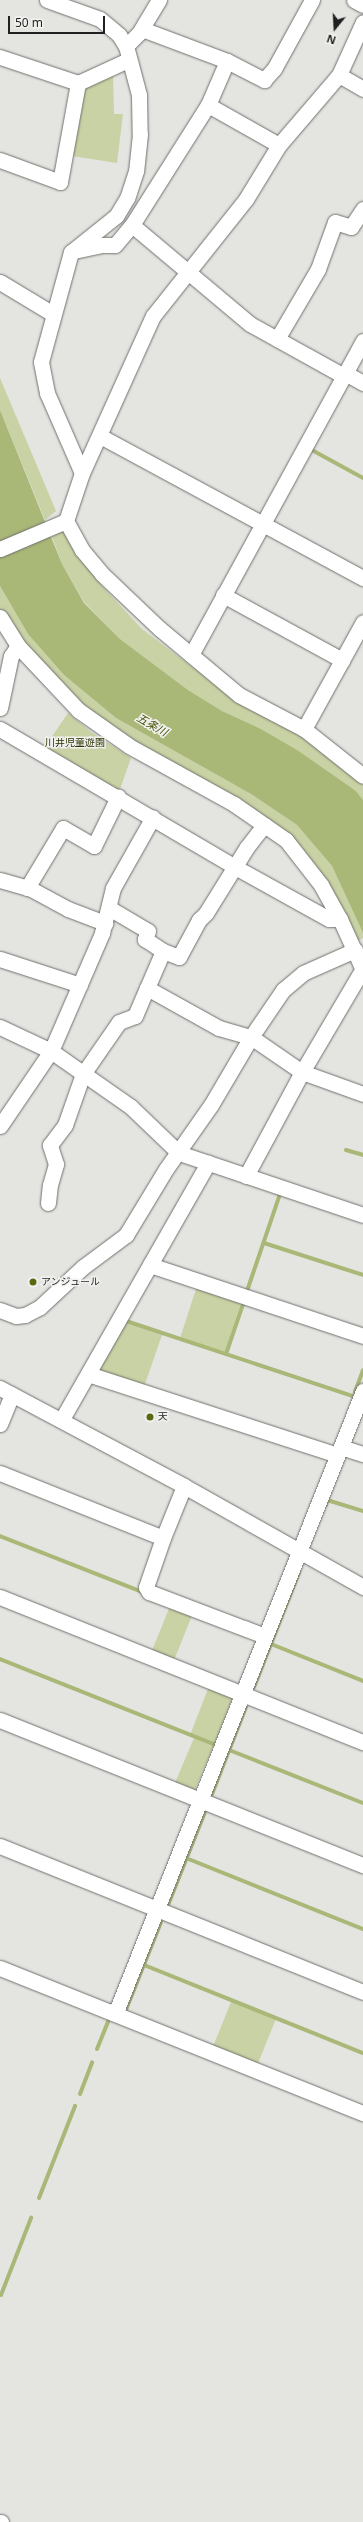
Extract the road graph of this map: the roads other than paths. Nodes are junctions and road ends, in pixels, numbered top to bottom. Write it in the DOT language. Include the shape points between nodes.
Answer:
graph roads {
  1 [pos="47,0"];
  2 [pos="159,0"];
  3 [pos="312,0"];
  4 [pos="354,0"];
  5 [pos="363,5"];
  6 [pos="363,22"];
  7 [pos="142,29"];
  8 [pos="127,53"];
  9 [pos="0,57"];
  10 [pos="227,61"];
  11 [pos="339,75"];
  12 [pos="78,83"];
  13 [pos="363,89"];
  14 [pos="208,105"];
  15 [pos="279,145"];
  16 [pos="0,160"];
  17 [pos="136,171"];
  18 [pos="149,197"];
  19 [pos="363,210"];
  20 [pos="132,225"];
  21 [pos="71,252"];
  22 [pos="188,272"];
  23 [pos="0,282"];
  24 [pos="53,314"];
  25 [pos="277,339"];
  26 [pos="363,341"];
  27 [pos="345,374"];
  28 [pos="363,382"];
  29 [pos="100,436"];
  30 [pos="82,473"];
  31 [pos="61,523"];
  32 [pos="261,523"];
  33 [pos="0,549"];
  34 [pos="363,578"];
  35 [pos="223,595"];
  36 [pos="0,617"];
  37 [pos="363,622"];
  38 [pos="18,646"];
  39 [pos="190,655"];
  40 [pos="342,660"];
  41 [pos="0,708"];
  42 [pos="0,729"];
  43 [pos="304,729"];
  44 [pos="363,776"];
  45 [pos="118,797"];
  46 [pos="153,817"];
  47 [pos="264,825"];
  48 [pos="235,867"];
  49 [pos="0,880"];
  50 [pos="27,888"];
  51 [pos="108,908"];
  52 [pos="340,919"];
  53 [pos="105,923"];
  54 [pos="355,950"];
  55 [pos="163,951"];
  56 [pos="0,959"];
  57 [pos="363,970"];
  58 [pos="80,986"];
  59 [pos="147,988"];
  60 [pos="0,1027"];
  61 [pos="251,1038"];
  62 [pos="51,1051"];
  63 [pos="302,1072"];
  64 [pos="83,1074"];
  65 [pos="363,1094"];
  66 [pos="5,1109"];
  67 [pos="0,1126"];
  68 [pos="179,1153"];
  69 [pos="208,1163"];
  70 [pos="246,1176"];
  71 [pos="48,1203"];
  72 [pos="363,1215"];
  73 [pos="150,1265"];
  74 [pos="0,1310"];
  75 [pos="363,1336"];
  76 [pos="88,1374"];
  77 [pos="6,1391"];
  78 [pos="363,1391"];
  79 [pos="62,1419"];
  80 [pos="0,1424"];
  81 [pos="339,1451"];
  82 [pos="363,1454"];
  83 [pos="0,1473"];
  84 [pos="184,1486"];
  85 [pos="163,1538"];
  86 [pos="299,1552"];
  87 [pos="363,1588"];
  88 [pos="0,1597"];
  89 [pos="265,1636"];
  90 [pos="243,1694"];
  91 [pos="0,1720"];
  92 [pos="363,1742"];
  93 [pos="201,1800"];
  94 [pos="0,1846"];
  95 [pos="363,1865"];
  96 [pos="157,1909"];
  97 [pos="0,1968"];
  98 [pos="363,1992"];
  99 [pos="116,2014"];
  100 [pos="363,2113"];
  1 -- 8 [label="street" via="100,19 119,35"];
  2 -- 7 [label="street"];
  3 -- 10 [label="street" via="274,69 264,80"];
  4 -- 5 [label="street"];
  6 -- 11 [label="street"];
  7 -- 8 [label="street"];
  7 -- 10 [label="street"];
  8 -- 12 [label="street"];
  8 -- 17 [label="street" via="139,95"];
  9 -- 12 [label="street"];
  10 -- 14 [label="street"];
  11 -- 13 [label="street"];
  11 -- 15 [label="street"];
  12 -- 16 [label="street" via="60,182"];
  14 -- 15 [label="street"];
  14 -- 18 [label="street"];
  15 -- 22 [label="street" via="246,199"];
  17 -- 18 [label="street"];
  17 -- 21 [label="street" via="127,198 116,216"];
  18 -- 20 [label="street"];
  19 -- 25 [label="street" via="351,227 335,222 318,269"];
  20 -- 21 [label="street" via="115,245"];
  20 -- 22 [label="street"];
  21 -- 24 [label="street"];
  22 -- 25 [label="street" via="250,324"];
  22 -- 29 [label="street" via="153,316"];
  23 -- 24 [label="street"];
  24 -- 30 [label="street" via="41,362 47,392"];
  25 -- 27 [label="street"];
  26 -- 27 [label="street"];
  27 -- 28 [label="street"];
  27 -- 32 [label="street"];
  29 -- 30 [label="street"];
  29 -- 32 [label="street"];
  30 -- 31 [label="street"];
  31 -- 33 [label="street"];
  31 -- 39 [label="street" via="102,574 128,601"];
  32 -- 34 [label="street"];
  32 -- 35 [label="street"];
  35 -- 39 [label="street"];
  35 -- 40 [label="street"];
  36 -- 38 [label="street"];
  37 -- 40 [label="street"];
  38 -- 41 [label="street" via="11,656"];
  38 -- 47 [label="street" via="78,710 129,746 234,804"];
  39 -- 43 [label="street" via="239,694"];
  40 -- 43 [label="street"];
  42 -- 45 [label="street"];
  43 -- 44 [label="street"];
  45 -- 46 [label="street"];
  45 -- 50 [label="street" via="94,846 63,828"];
  46 -- 48 [label="street"];
  46 -- 51 [label="street" via="121,871"];
  47 -- 48 [label="street"];
  47 -- 52 [label="street" via="286,840 321,885"];
  48 -- 52 [label="street" via="329,919"];
  48 -- 55 [label="street" via="199,920 180,956"];
  49 -- 50 [label="street"];
  50 -- 53 [label="street" via="68,909"];
  51 -- 53 [label="street"];
  51 -- 55 [label="street" via="148,931 145,939"];
  52 -- 54 [label="street"];
  53 -- 58 [label="street"];
  54 -- 57 [label="street"];
  54 -- 61 [label="street" via="303,973 283,990"];
  55 -- 59 [label="street"];
  56 -- 58 [label="street"];
  57 -- 63 [label="street"];
  58 -- 62 [label="street"];
  59 -- 61 [label="street" via="219,1028"];
  59 -- 64 [label="street" via="135,1016 119,1022"];
  60 -- 62 [label="street"];
  61 -- 63 [label="street"];
  61 -- 68 [label="street" via="212,1105"];
  62 -- 64 [label="street"];
  62 -- 66 [label="street"];
  63 -- 65 [label="street"];
  63 -- 70 [label="street"];
  64 -- 68 [label="street" via="131,1107"];
  64 -- 71 [label="street" via="65,1125 50,1145 56,1164"];
  66 -- 67 [label="street"];
  68 -- 69 [label="street"];
  68 -- 74 [label="street" via="166,1169 126,1235 83,1267 40,1307 25,1315 16,1316"];
  69 -- 70 [label="street"];
  69 -- 73 [label="street"];
  70 -- 72 [label="street"];
  73 -- 75 [label="street"];
  73 -- 76 [label="street"];
  76 -- 79 [label="street"];
  76 -- 81 [label="street"];
  77 -- 79 [label="street"];
  77 -- 80 [label="street"];
  78 -- 81 [label="street"];
  79 -- 84 [label="street"];
  81 -- 82 [label="street"];
  81 -- 86 [label="street"];
  83 -- 85 [label="street"];
  84 -- 85 [label="street"];
  84 -- 86 [label="street"];
  85 -- 89 [label="street" via="146,1587 148,1592"];
  86 -- 87 [label="street"];
  86 -- 89 [label="street"];
  88 -- 90 [label="street"];
  89 -- 90 [label="street"];
  90 -- 92 [label="street"];
  90 -- 93 [label="street"];
  91 -- 93 [label="street"];
  93 -- 95 [label="street"];
  93 -- 96 [label="street"];
  94 -- 96 [label="street"];
  96 -- 98 [label="street"];
  96 -- 99 [label="street"];
  97 -- 99 [label="street"];
  99 -- 100 [label="street"];
}
